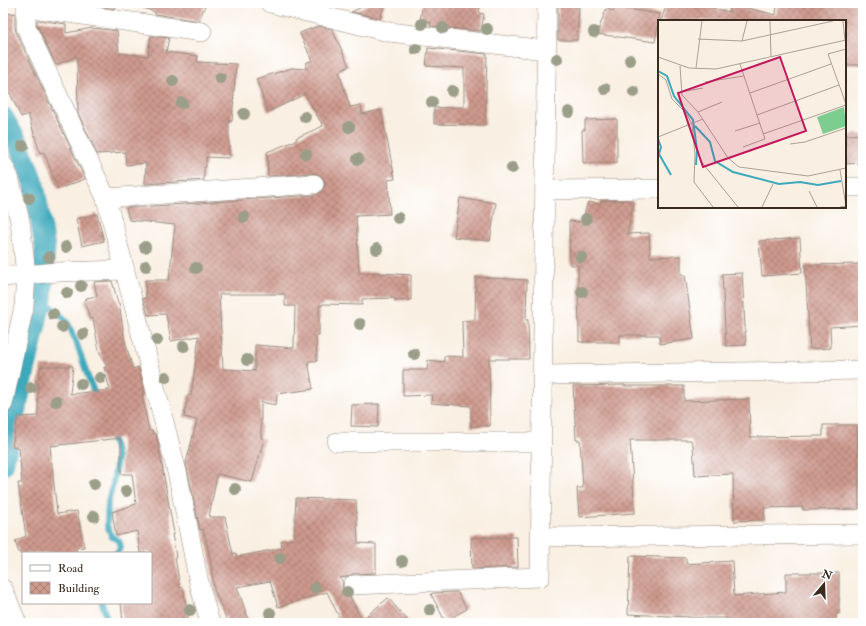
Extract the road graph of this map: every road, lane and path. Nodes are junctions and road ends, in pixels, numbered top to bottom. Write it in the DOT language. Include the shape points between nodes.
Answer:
graph roads {
  1 [pos="270,3"];
  2 [pos="547,3"];
  3 [pos="26,5"];
  4 [pos="202,32"];
  5 [pos="546,50"];
  6 [pos="3,165"];
  7 [pos="314,184"];
  8 [pos="846,187"];
  9 [pos="863,187"];
  10 [pos="658,189"];
  11 [pos="545,190"];
  12 [pos="106,198"];
  13 [pos="125,270"];
  14 [pos="26,274"];
  15 [pos="3,277"];
  16 [pos="863,370"];
  17 [pos="543,375"];
  18 [pos="3,404"];
  19 [pos="337,442"];
  20 [pos="542,442"];
  21 [pos="863,534"];
  22 [pos="541,538"];
  23 [pos="353,584"];
  24 [pos="3,590"];
  25 [pos="17,623"];
  26 [pos="210,623"];
  1 -- 5 [label="street" via="389,32"];
  2 -- 5 [label="street"];
  3 -- 4 [label="street"];
  3 -- 12 [label="street" via="26,27"];
  5 -- 11 [label="street"];
  6 -- 14 [label="street" via="9,177 20,221"];
  7 -- 12 [label="street"];
  8 -- 9 [label="street"];
  10 -- 11 [label="street"];
  11 -- 17 [label="street"];
  12 -- 13 [label="street"];
  13 -- 14 [label="street"];
  13 -- 26 [label="street" via="178,476 199,582"];
  14 -- 15 [label="street"];
  14 -- 18 [label="street" via="24,306"];
  16 -- 17 [label="street"];
  17 -- 20 [label="street"];
  19 -- 20 [label="street"];
  20 -- 22 [label="street"];
  21 -- 22 [label="street"];
  22 -- 23 [label="street" via="540,577"];
  24 -- 25 [label="street"];
}
